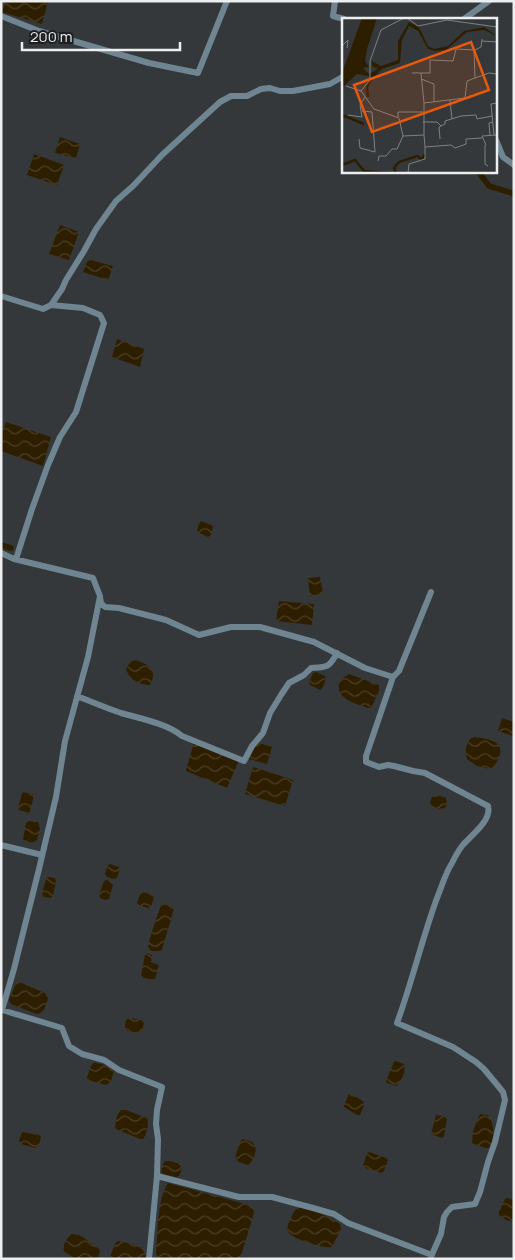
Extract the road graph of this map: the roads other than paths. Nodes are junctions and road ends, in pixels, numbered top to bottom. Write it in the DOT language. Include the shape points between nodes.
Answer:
graph roads {
  1 [pos="227,1"];
  2 [pos="335,1"];
  3 [pos="489,1"];
  4 [pos="1,16"];
  5 [pos="342,18"];
  6 [pos="465,18"];
  7 [pos="342,77"];
  8 [pos="498,145"];
  9 [pos="514,165"];
  10 [pos="1,296"];
  11 [pos="52,305"];
  12 [pos="1,553"];
  13 [pos="16,560"];
  14 [pos="431,592"];
  15 [pos="100,596"];
  16 [pos="337,653"];
  17 [pos="393,678"];
  18 [pos="77,696"];
  19 [pos="1,845"];
  20 [pos="42,855"];
  21 [pos="157,1176"];
  22 [pos="431,1257"];
  23 [pos="149,1259"];
  1 -- 4 [label="street" via="198,73 149,63 39,31"];
  2 -- 5 [label="street" via="334,16"];
  3 -- 6 [label="street"];
  7 -- 11 [label="street" via="330,84 293,91 261,88 247,96 231,96 220,102 116,201"];
  8 -- 9 [label="street" via="503,157"];
  10 -- 11 [label="street" via="43,309"];
  11 -- 13 [label="street" via="83,308 100,315 104,323 76,412 48,465"];
  12 -- 13 [label="street"];
  13 -- 15 [label="street" via="93,578"];
  14 -- 17 [label="street" via="399,671"];
  15 -- 16 [label="street" via="105,607 166,620 199,635 231,627 260,627 314,642"];
  15 -- 18 [label="street"];
  16 -- 17 [label="street"];
  16 -- 18 [label="street" via="327,667 312,668 289,684 274,705 264,733 244,760 161,725"];
  17 -- 22 [label="street" via="366,762 425,773 488,806 489,810 484,822 461,846 448,868 397,1023 453,1047 476,1062 503,1092 505,1100 475,1204 452,1207 447,1212"];
  18 -- 20 [label="street"];
  19 -- 20 [label="street"];
  20 -- 21 [label="street" via="2,1010 62,1028 69,1046 82,1054 104,1060 119,1070 162,1087 156,1124"];
  21 -- 22 [label="street" via="239,1197 272,1197 334,1214 348,1223"];
  21 -- 23 [label="street"];
}
